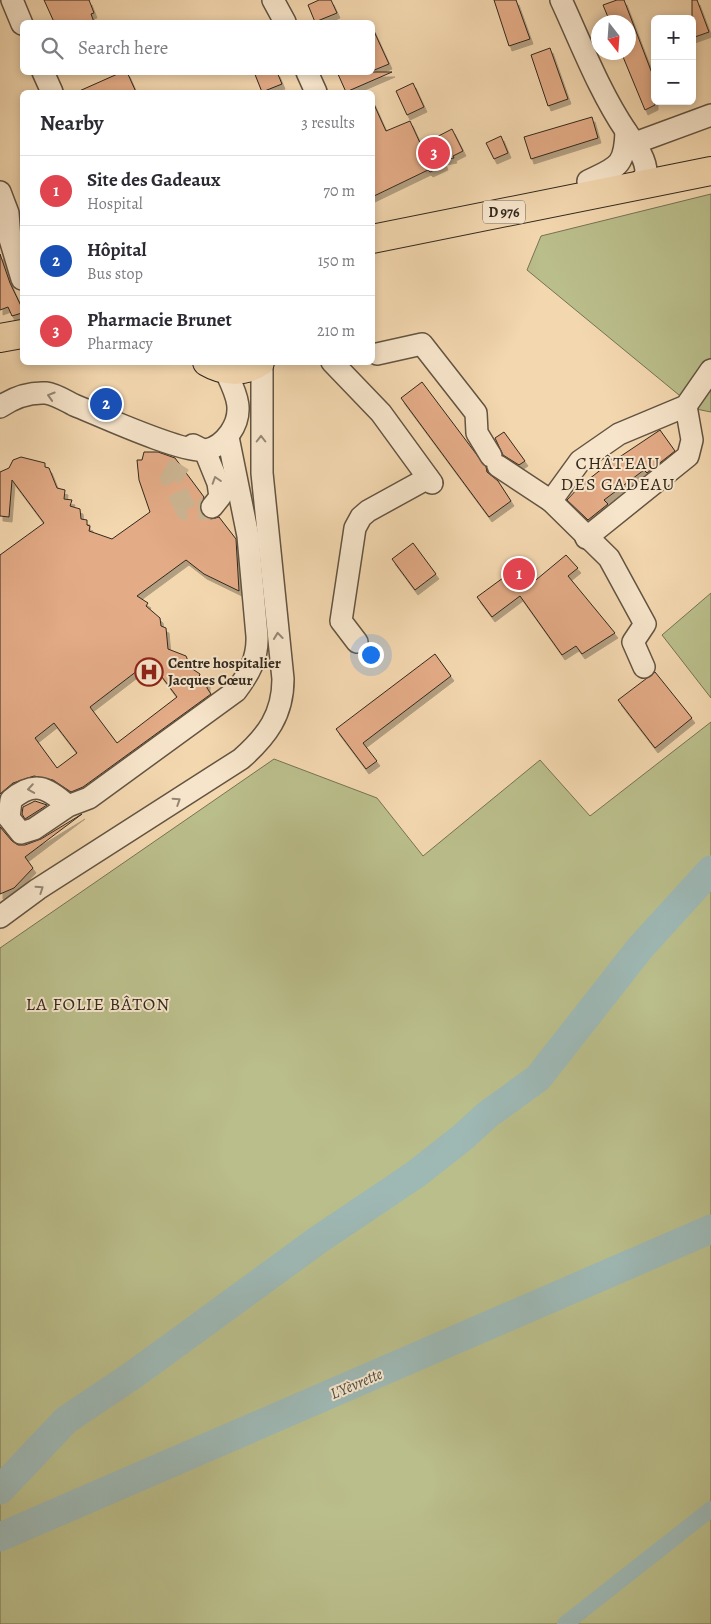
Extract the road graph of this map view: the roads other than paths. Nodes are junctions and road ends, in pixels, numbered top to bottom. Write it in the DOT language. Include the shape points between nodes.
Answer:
graph roads {
  1 [pos="4,0"];
  2 [pos="12,0"];
  3 [pos="273,0"];
  4 [pos="561,0"];
  5 [pos="0,2"];
  6 [pos="20,20"];
  7 [pos="284,20"];
  8 [pos="44,75"];
  9 [pos="308,75"];
  10 [pos="51,90"];
  11 [pos="315,90"];
  12 [pos="711,115"];
  13 [pos="631,137"];
  14 [pos="711,155"];
  15 [pos="711,171"];
  16 [pos="640,178"];
  17 [pos="588,181"];
  18 [pos="0,192"];
  19 [pos="375,221"];
  20 [pos="4,224"];
  21 [pos="375,238"];
  22 [pos="20,273"];
  23 [pos="20,334"];
  24 [pos="0,338"];
  25 [pos="20,352"];
  26 [pos="377,354"];
  27 [pos="0,356"];
  28 [pos="254,365"];
  29 [pos="261,365"];
  30 [pos="335,365"];
  31 [pos="216,366"];
  32 [pos="711,370"];
  33 [pos="686,406"];
  34 [pos="0,407"];
  35 [pos="228,437"];
  36 [pos="192,454"];
  37 [pos="262,474"];
  38 [pos="551,501"];
  39 [pos="212,507"];
  40 [pos="248,536"];
  41 [pos="586,538"];
  42 [pos="357,642"];
  43 [pos="644,666"];
  44 [pos="68,806"];
  45 [pos="0,917"];
  1 -- 5 [label="street"];
  2 -- 6 [label="street"];
  3 -- 7 [label="street"];
  4 -- 13 [label="street" via="593,70"];
  8 -- 10 [label="street"];
  9 -- 11 [label="street"];
  12 -- 13 [label="street"];
  13 -- 16 [label="street"];
  13 -- 17 [label="street" via="622,161"];
  14 -- 16 [label="main road, D 976"];
  15 -- 16 [label="main road, D 976"];
  16 -- 17 [label="main road, D 976"];
  16 -- 21 [label="main road, D 976"];
  17 -- 19 [label="main road, D 976"];
  18 -- 20 [label="street" via="8,213"];
  20 -- 22 [label="street"];
  23 -- 24 [label="main road"];
  25 -- 27 [label="main road"];
  26 -- 38 [label="street" via="422,344 476,414 477,433 494,461"];
  28 -- 31 [label="main road" via="245,369"];
  37 -- 29 [label="street, one-way"];
  30 -- 42 [label="street" via="381,413 430,480 368,511 356,528 341,621"];
  31 -- 35 [label="street" via="240,407"];
  32 -- 33 [label="street"];
  33 -- 38 [label="street" via="619,434 580,461"];
  33 -- 41 [label="street" via="692,440 688,456"];
  36 -- 34 [label="street, one-way" via="111,409 96,414 47,393 12,399"];
  35 -- 36 [label="street" via="218,446"];
  35 -- 40 [label="street"];
  39 -- 36 [label="street, one-way" via="220,497 218,483"];
  37 -- 40 [label="street"];
  45 -- 37 [label="street, one-way" via="38,889 241,759 276,718 283,679"];
  38 -- 41 [label="street"];
  40 -- 44 [label="street" via="257,648 247,677 236,691 89,798"];
  41 -- 43 [label="street" via="609,558 645,624 633,642"];
}
